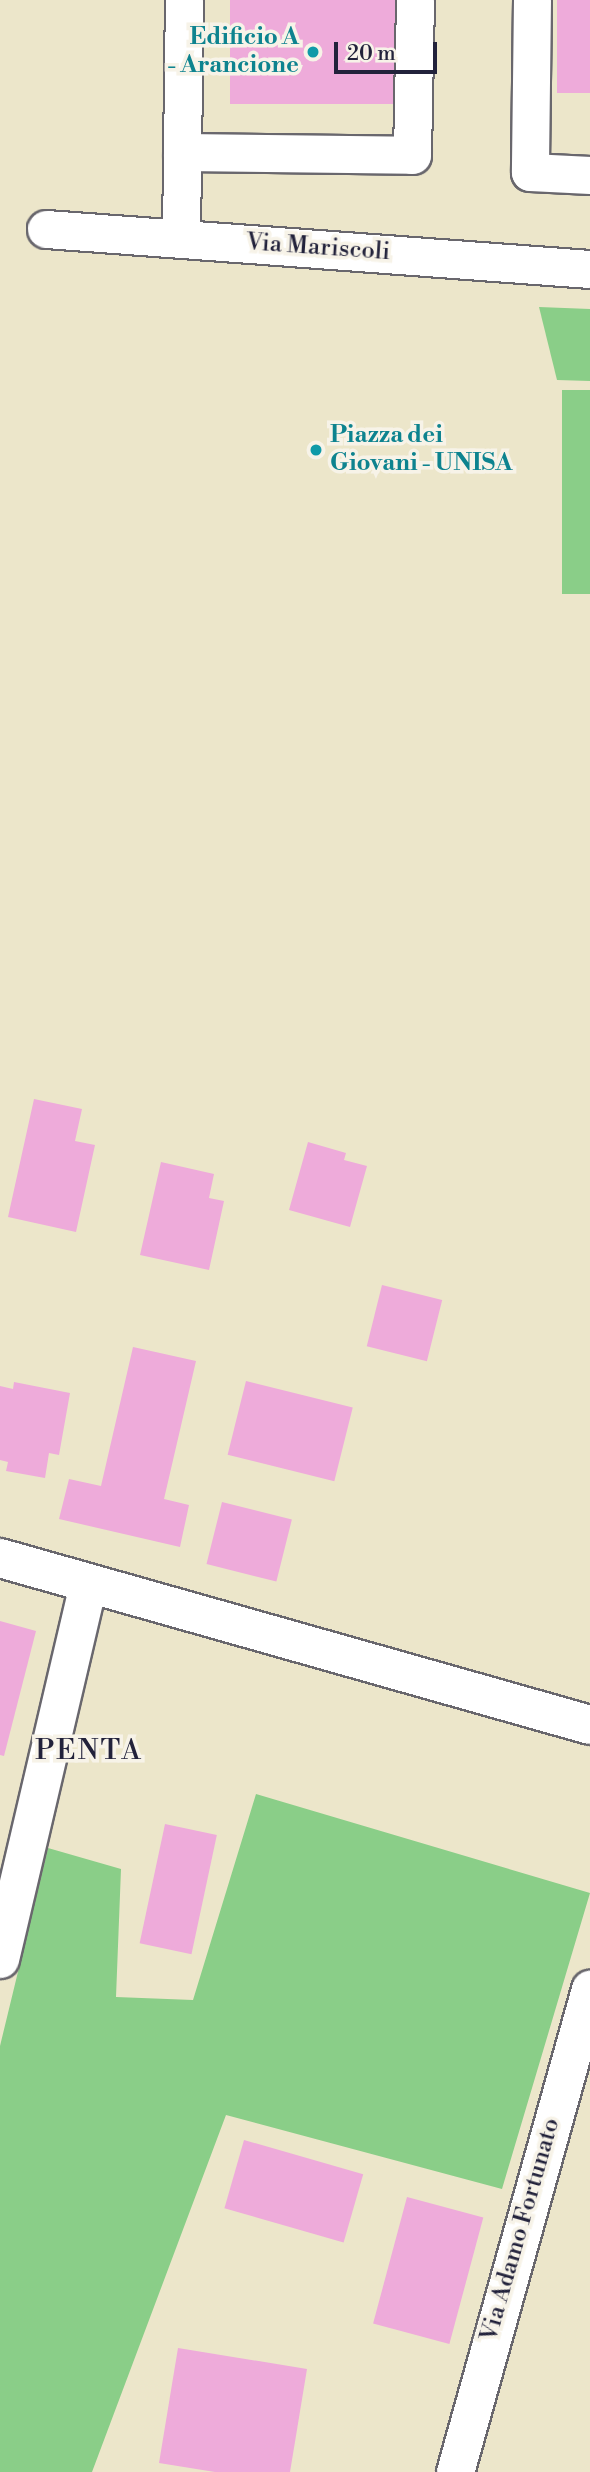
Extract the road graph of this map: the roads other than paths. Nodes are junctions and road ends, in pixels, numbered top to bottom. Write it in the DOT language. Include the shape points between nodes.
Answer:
graph roads {
  1 [pos="184,0"];
  2 [pos="415,0"];
  3 [pos="532,0"];
  4 [pos="182,152"];
  5 [pos="590,175"];
  6 [pos="46,229"];
  7 [pos="181,238"];
  8 [pos="590,269"];
  9 [pos="0,1558"];
  10 [pos="88,1585"];
  11 [pos="590,1725"];
  12 [pos="0,1959"];
  13 [pos="590,1989"];
  14 [pos="455,2472"];
  1 -- 4 [label="street"];
  2 -- 4 [label="street" via="412,155"];
  3 -- 5 [label="street" via="530,172"];
  4 -- 7 [label="street"];
  6 -- 7 [label="street, Via Mariscoli"];
  7 -- 8 [label="street, Via Mariscoli"];
  9 -- 10 [label="street"];
  10 -- 11 [label="street"];
  10 -- 12 [label="street"];
  13 -- 14 [label="street, Via Adamo Fortunato"];
}
